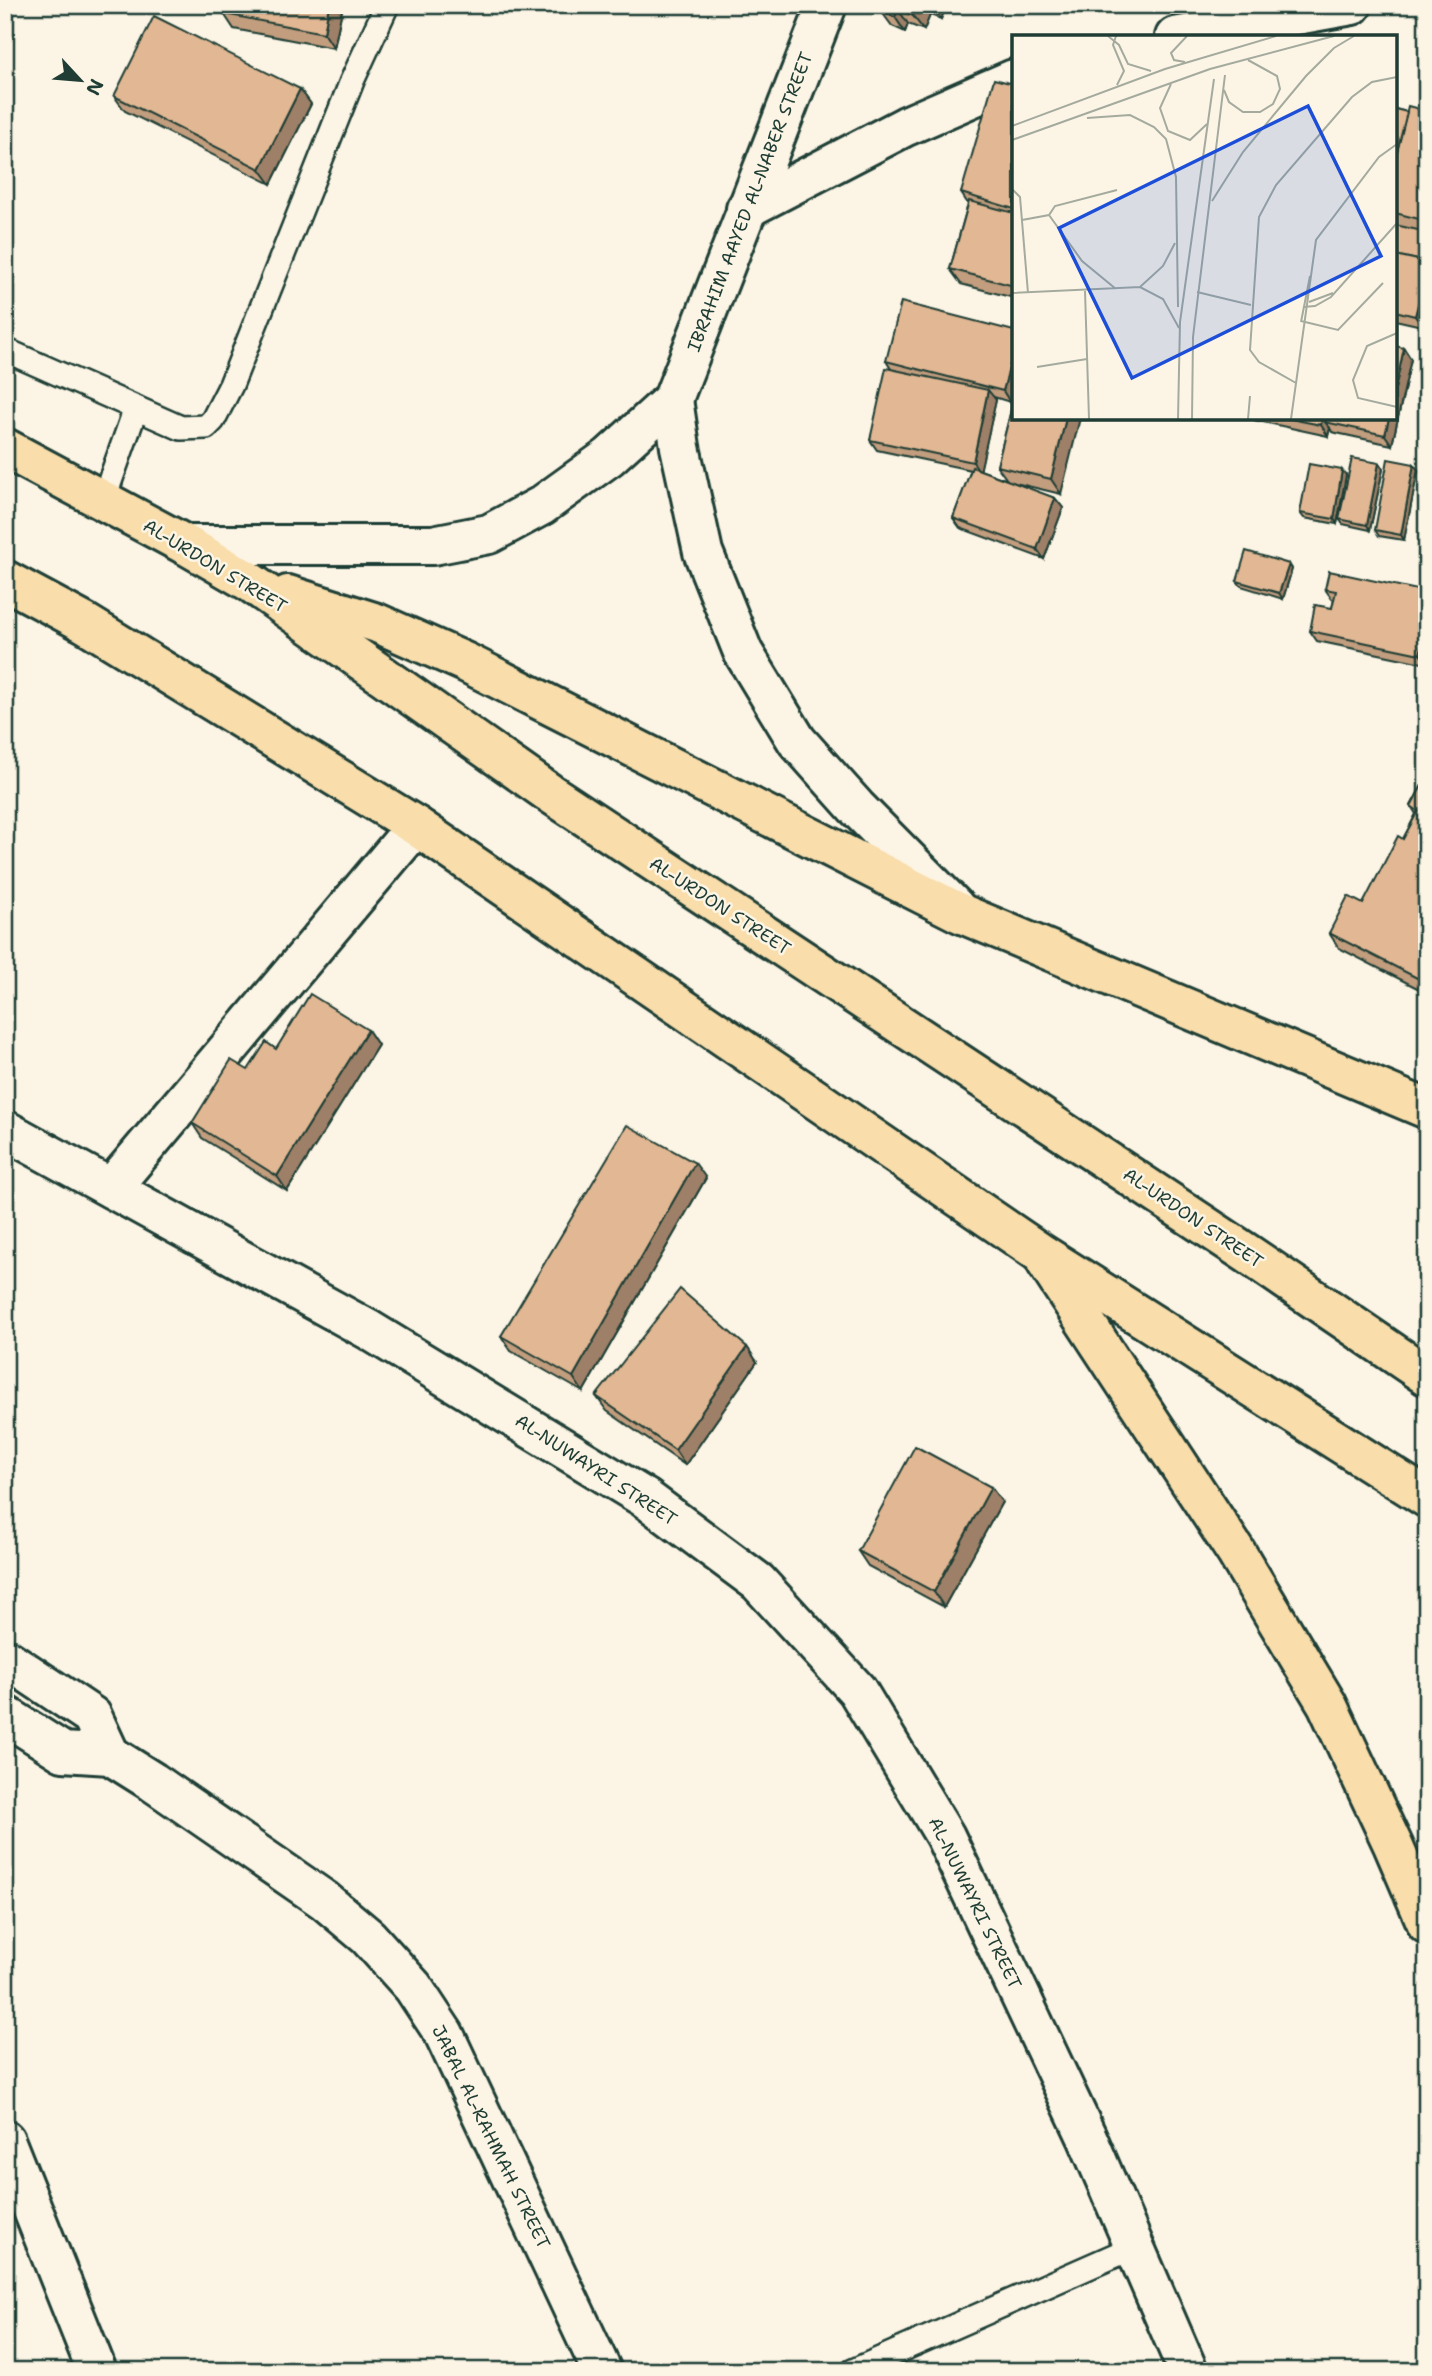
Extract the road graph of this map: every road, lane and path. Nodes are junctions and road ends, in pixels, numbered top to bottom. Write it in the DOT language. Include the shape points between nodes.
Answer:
graph roads {
  1 [pos="387,5"];
  2 [pos="827,5"];
  3 [pos="1352,5"];
  4 [pos="1186,35"];
  5 [pos="1012,80"];
  6 [pos="746,209"];
  7 [pos="5,350"];
  8 [pos="673,399"];
  9 [pos="135,408"];
  10 [pos="5,449"];
  11 [pos="103,501"];
  12 [pos="186,545"];
  13 [pos="5,580"];
  14 [pos="250,582"];
  15 [pos="416,826"];
  16 [pos="960,913"];
  17 [pos="1427,1110"];
  18 [pos="5,1130"];
  19 [pos="111,1188"];
  20 [pos="1040,1252"];
  21 [pos="1427,1376"];
  22 [pos="1427,1498"];
  23 [pos="5,1658"];
  24 [pos="5,1715"];
  25 [pos="44,1739"];
  26 [pos="5,1748"];
  27 [pos="110,1755"];
  28 [pos="1427,1924"];
  29 [pos="5,2140"];
  30 [pos="1134,2247"];
  31 [pos="97,2371"];
  32 [pos="602,2371"];
  33 [pos="853,2371"];
  34 [pos="1188,2371"];
  1 -- 9 [label="lane" via="213,420 206,427 180,428"];
  2 -- 6 [label="street, IBRAHIM AAYED AL-NABER STREET"];
  3 -- 4 [label="street"];
  5 -- 6 [label="street" via="906,126"];
  6 -- 8 [label="street, IBRAHIM AAYED AL-NABER STREET"];
  7 -- 9 [label="lane"];
  8 -- 12 [label="street, IBRAHIM AAYED AL-NABER STREET" via="609,457 541,506 489,534 433,545"];
  8 -- 16 [label="street, IBRAHIM AAYED AL-NABER STREET" via="703,552 743,652 797,741"];
  9 -- 11 [label="lane"];
  10 -- 11 [label="highway, AL-URDON STREET"];
  11 -- 12 [label="highway, AL-URDON STREET"];
  12 -- 14 [label="highway, AL-URDON STREET"];
  13 -- 15 [label="highway" via="85,623"];
  14 -- 16 [label="highway" via="377,624 465,662"];
  14 -- 21 [label="highway, AL-URDON STREET" via="548,792"];
  15 -- 19 [label="street"];
  15 -- 20 [label="highway"];
  16 -- 17 [label="highway"];
  18 -- 19 [label="street, AL-NUWAYRI STREET"];
  19 -- 30 [label="street, AL-NUWAYRI STREET" via="369,1330 510,1415 645,1498 758,1582 857,1690 946,1836"];
  20 -- 22 [label="highway"];
  20 -- 28 [label="highway" via="1236,1552 1327,1704"];
  23 -- 27 [label="street" via="92,1716"];
  24 -- 25 [label="street, JABAL AL-RAHMAH STREET"];
  25 -- 26 [label="street"];
  25 -- 27 [label="street, JABAL AL-RAHMAH STREET" via="63,1752"];
  27 -- 32 [label="street, JABAL AL-RAHMAH STREET" via="324,1900 368,1937 413,1987 450,2046"];
  29 -- 31 [label="street"];
  30 -- 33 [label="lane"];
  30 -- 34 [label="street, AL-NUWAYRI STREET"];
}
